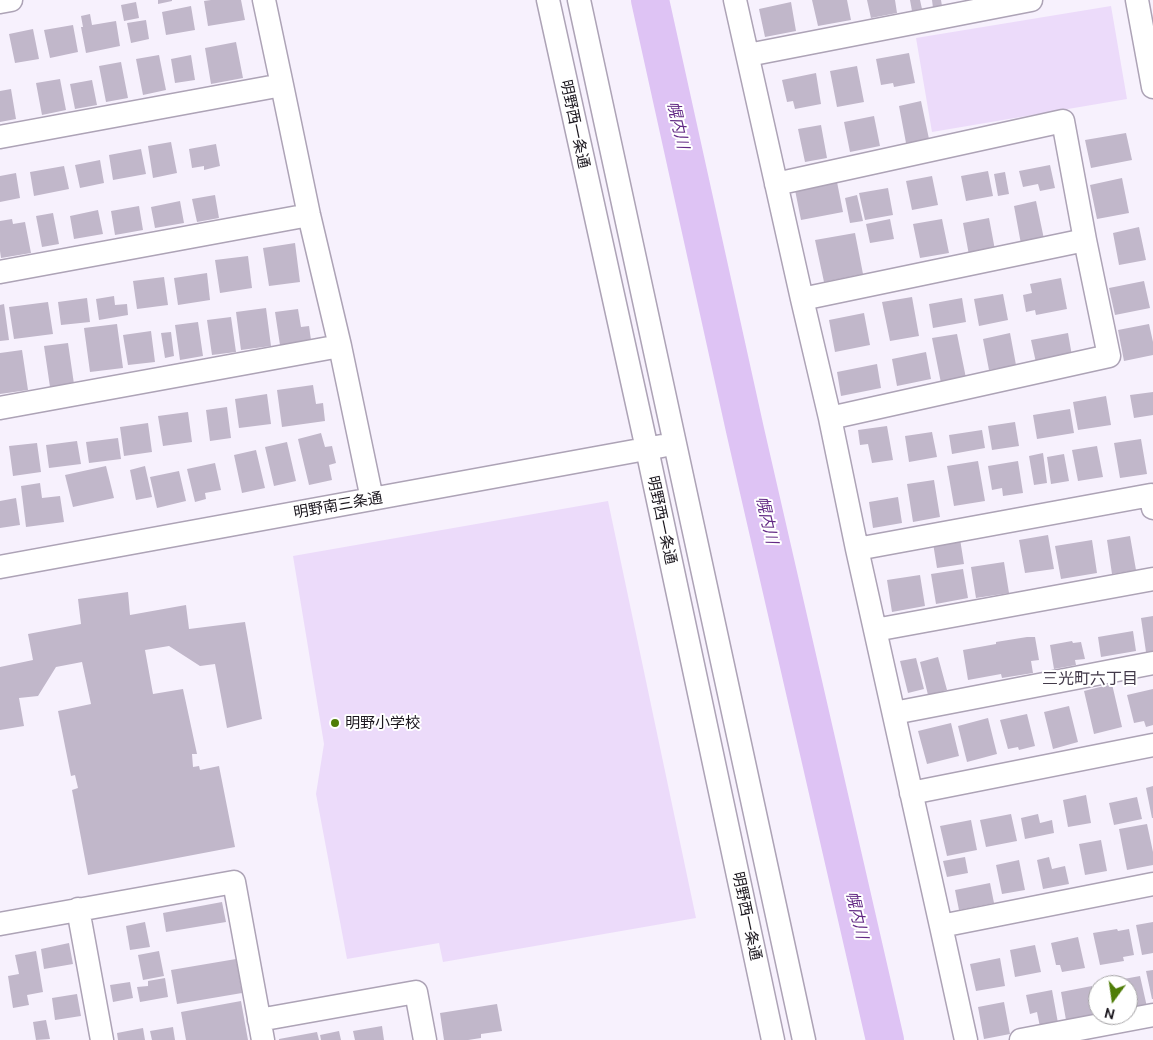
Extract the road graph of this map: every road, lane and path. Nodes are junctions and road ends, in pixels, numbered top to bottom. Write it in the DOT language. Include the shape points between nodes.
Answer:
graph roads {
  1 [pos="11,0"];
  2 [pos="264,0"];
  3 [pos="548,0"];
  4 [pos="579,0"];
  5 [pos="736,0"];
  6 [pos="1030,0"];
  7 [pos="1137,0"];
  8 [pos="0,2"];
  9 [pos="748,55"];
  10 [pos="282,85"];
  11 [pos="1153,87"];
  12 [pos="0,138"];
  13 [pos="776,184"];
  14 [pos="309,215"];
  15 [pos="1085,240"];
  16 [pos="0,272"];
  17 [pos="802,300"];
  18 [pos="340,346"];
  19 [pos="0,408"];
  20 [pos="830,418"];
  21 [pos="676,444"];
  22 [pos="647,449"];
  23 [pos="372,499"];
  24 [pos="1153,508"];
  25 [pos="857,549"];
  26 [pos="0,567"];
  27 [pos="1153,579"];
  28 [pos="875,630"];
  29 [pos="1153,663"];
  30 [pos="894,713"];
  31 [pos="1153,745"];
  32 [pos="911,793"];
  33 [pos="1153,884"];
  34 [pos="78,909"];
  35 [pos="0,924"];
  36 [pos="941,926"];
  37 [pos="1153,1015"];
  38 [pos="261,1030"];
  39 [pos="102,1040"];
  40 [pos="425,1040"];
  41 [pos="774,1040"];
  42 [pos="804,1040"];
  43 [pos="966,1040"];
  44 [pos="1021,1040"];
  1 -- 8 [label="street"];
  2 -- 10 [label="street"];
  3 -- 22 [label="street, 明野西一条通"];
  4 -- 21 [label="street, 明野西一条通"];
  5 -- 9 [label="street"];
  6 -- 9 [label="street"];
  7 -- 11 [label="street"];
  9 -- 13 [label="street"];
  10 -- 12 [label="street"];
  10 -- 14 [label="street"];
  13 -- 15 [label="street" via="1063,121"];
  13 -- 17 [label="street"];
  14 -- 16 [label="street"];
  14 -- 18 [label="street"];
  15 -- 17 [label="street"];
  15 -- 20 [label="street" via="1109,356"];
  17 -- 20 [label="street"];
  18 -- 19 [label="street"];
  18 -- 23 [label="street"];
  20 -- 25 [label="street"];
  21 -- 22 [label="street, 明野南三条通"];
  21 -- 42 [label="street, 明野西一条通"];
  22 -- 23 [label="street, 明野南三条通"];
  22 -- 41 [label="street, 明野西一条通"];
  23 -- 26 [label="street, 明野南三条通"];
  24 -- 25 [label="street" via="1150,495"];
  25 -- 28 [label="street"];
  27 -- 28 [label="street"];
  28 -- 30 [label="street"];
  29 -- 30 [label="street"];
  30 -- 32 [label="street"];
  31 -- 32 [label="street"];
  32 -- 36 [label="street"];
  33 -- 36 [label="street"];
  34 -- 35 [label="street"];
  34 -- 38 [label="street" via="234,882"];
  34 -- 39 [label="street"];
  36 -- 43 [label="street"];
  37 -- 44 [label="street"];
  38 -- 40 [label="street" via="416,992"];
}
